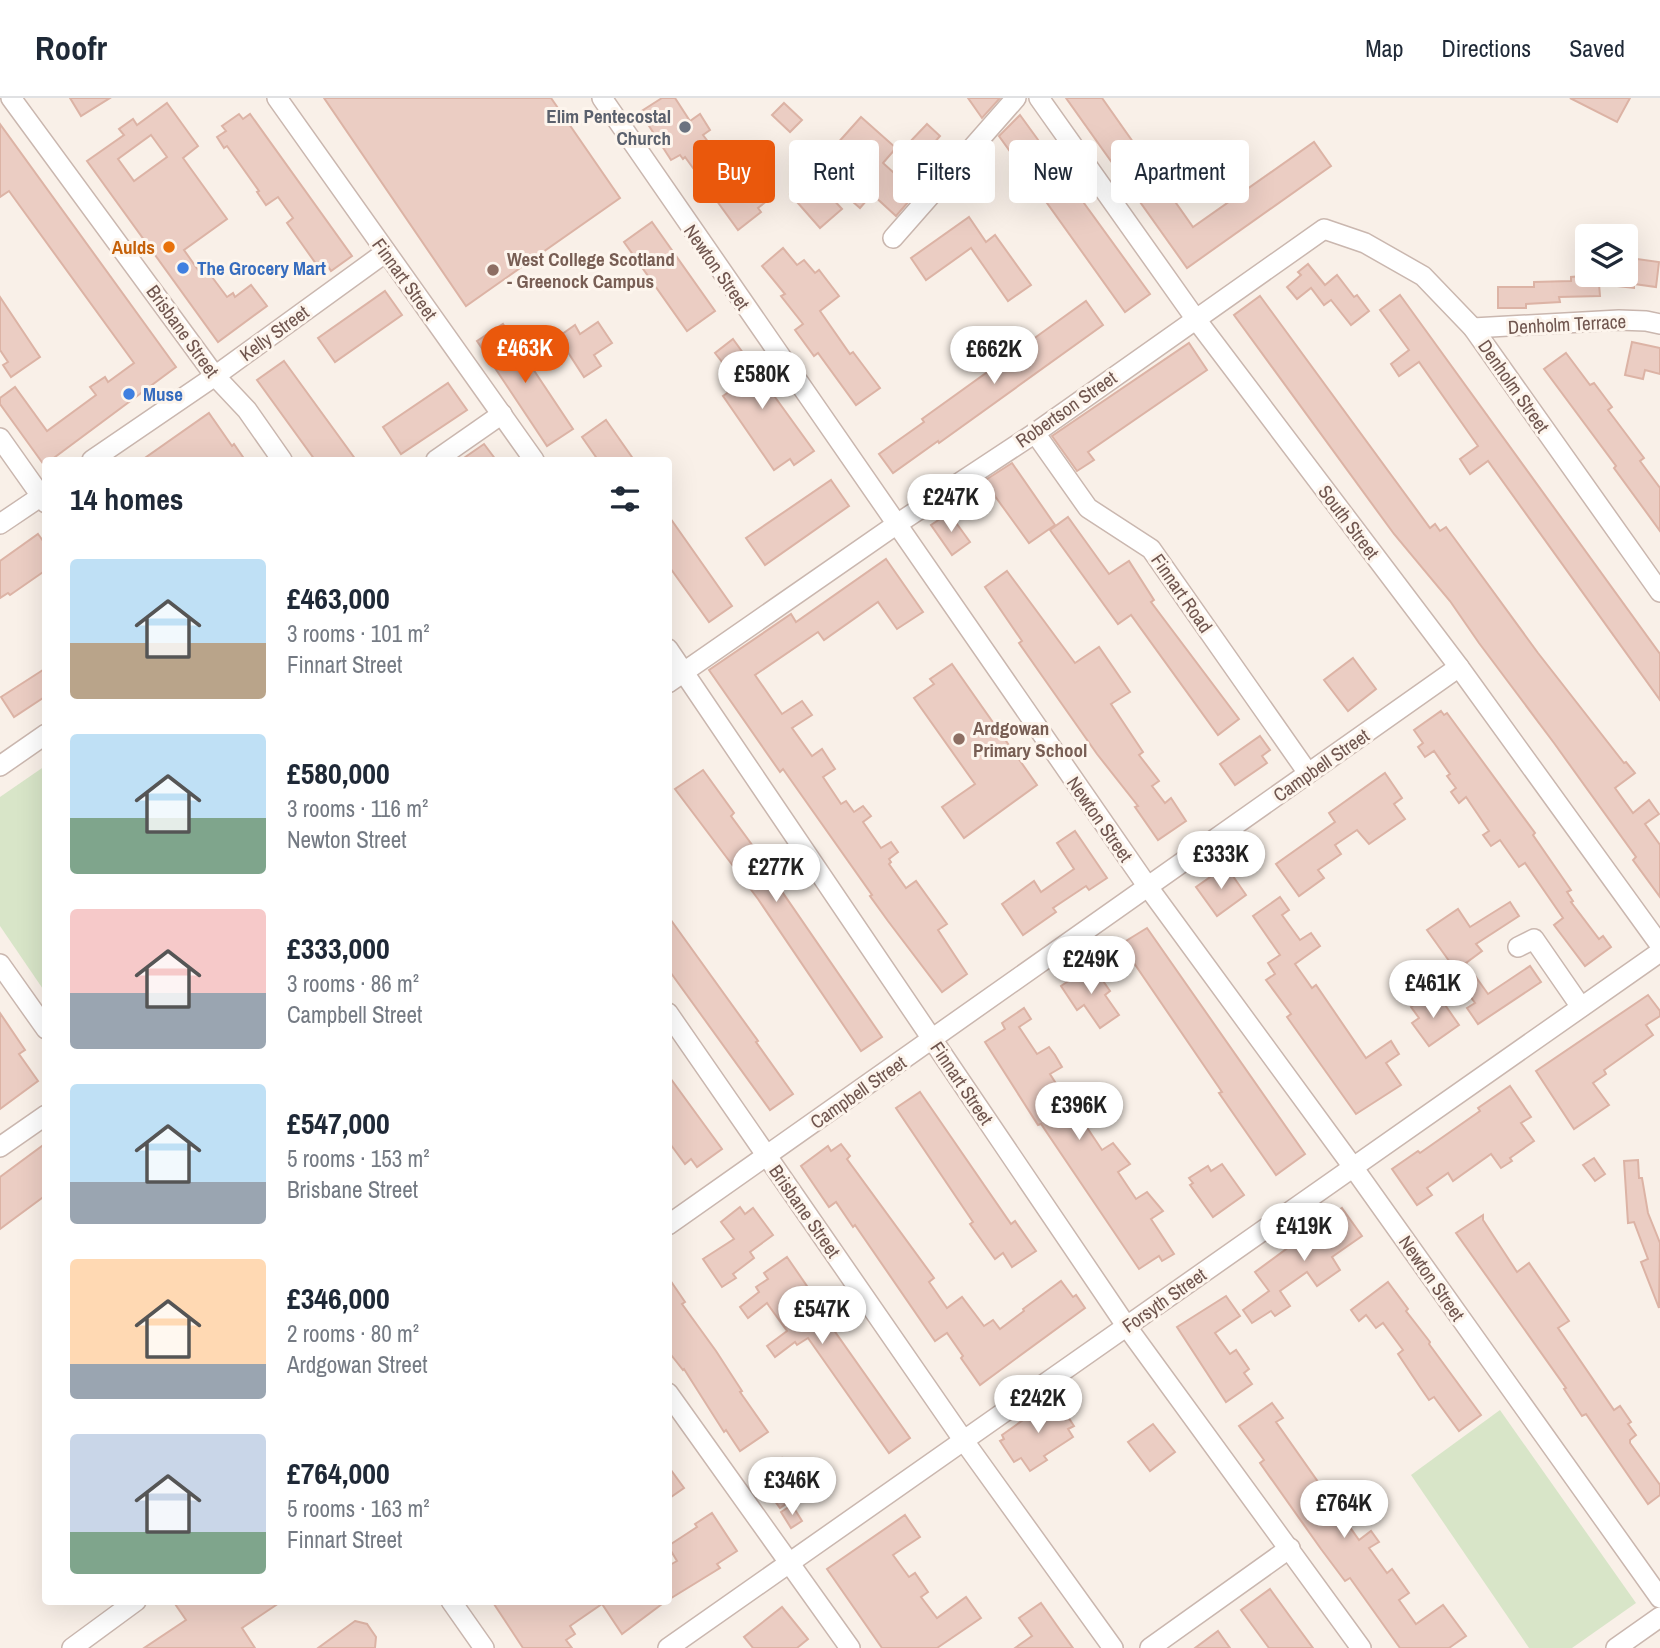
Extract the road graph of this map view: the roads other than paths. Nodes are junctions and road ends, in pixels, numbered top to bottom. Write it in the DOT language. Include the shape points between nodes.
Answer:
graph roads {
  1 [pos="11,98"];
  2 [pos="277,98"];
  3 [pos="1016,98"];
  4 [pos="1039,98"];
  5 [pos="613,102"];
  6 [pos="1324,229"];
  7 [pos="893,238"];
  8 [pos="386,252"];
  9 [pos="1195,317"];
  10 [pos="1660,324"];
  11 [pos="1473,328"];
  12 [pos="215,376"];
  13 [pos="502,414"];
  14 [pos="1035,433"];
  15 [pos="0,438"];
  16 [pos="96,457"];
  17 [pos="280,457"];
  18 [pos="440,457"];
  19 [pos="532,457"];
  20 [pos="42,494"];
  21 [pos="42,498"];
  22 [pos="0,524"];
  23 [pos="897,524"];
  24 [pos="1660,592"];
  25 [pos="1459,667"];
  26 [pos="677,677"];
  27 [pos="42,737"];
  28 [pos="0,766"];
  29 [pos="1308,773"];
  30 [pos="1148,887"];
  31 [pos="1660,945"];
  32 [pos="1518,947"];
  33 [pos="1660,952"];
  34 [pos="0,964"];
  35 [pos="1581,1007"];
  36 [pos="672,1019"];
  37 [pos="42,1023"];
  38 [pos="932,1039"];
  39 [pos="42,1118"];
  40 [pos="0,1147"];
  41 [pos="767,1156"];
  42 [pos="1353,1167"];
  43 [pos="672,1222"];
  44 [pos="1126,1327"];
  45 [pos="672,1399"];
  46 [pos="964,1441"];
  47 [pos="1290,1548"];
  48 [pos="789,1562"];
  49 [pos="1660,1598"];
  50 [pos="131,1605"];
  51 [pos="454,1605"];
  52 [pos="1660,1617"];
  53 [pos="72,1648"];
  54 [pos="484,1648"];
  55 [pos="668,1648"];
  56 [pos="850,1648"];
  57 [pos="1113,1648"];
  58 [pos="1150,1648"];
  59 [pos="1361,1648"];
  60 [pos="1616,1648"];
  1 -- 12 [label="street, Brisbane Street"];
  2 -- 8 [label="street, Finnart Street"];
  3 -- 7 [label="street"];
  4 -- 9 [label="street, South Street"];
  5 -- 23 [label="street, Newton Street"];
  6 -- 9 [label="street, Robertson Street"];
  6 -- 11 [label="street, Denholm Street" via="1365,243 1423,276"];
  8 -- 12 [label="street, Kelly Street"];
  8 -- 13 [label="street, Finnart Street"];
  9 -- 14 [label="street, Robertson Street"];
  9 -- 25 [label="street, South Street"];
  10 -- 11 [label="street, Denholm Terrace" via="1619,320"];
  11 -- 24 [label="street, Denholm Street"];
  12 -- 16 [label="street, Kelly Street"];
  12 -- 17 [label="street, Brisbane Street" via="247,410"];
  13 -- 18 [label="street"];
  13 -- 19 [label="street, Finnart Street"];
  14 -- 23 [label="street, Robertson Street"];
  14 -- 29 [label="street, Finnart Road" via="1088,508 1152,549"];
  15 -- 20 [label="street"];
  21 -- 22 [label="street"];
  23 -- 26 [label="street, Robertson Street"];
  23 -- 30 [label="street, Newton Street"];
  25 -- 29 [label="street, Campbell Street"];
  25 -- 31 [label="street, South Street"];
  26 -- 38 [label="street, Finnart Street"];
  27 -- 28 [label="street"];
  29 -- 30 [label="street, Campbell Street"];
  30 -- 38 [label="street, Campbell Street"];
  30 -- 42 [label="street, Newton Street"];
  32 -- 35 [label="street" via="1534,939"];
  33 -- 35 [label="street, Forsyth Street"];
  34 -- 37 [label="street"];
  35 -- 42 [label="street, Forsyth Street"];
  36 -- 41 [label="street, Brisbane Street"];
  38 -- 41 [label="street, Campbell Street"];
  38 -- 44 [label="street, Finnart Street"];
  39 -- 40 [label="street"];
  41 -- 43 [label="street, Campbell Street"];
  41 -- 46 [label="street, Brisbane Street"];
  42 -- 44 [label="street, Forsyth Street"];
  42 -- 49 [label="street, Newton Street"];
  44 -- 46 [label="street, Forsyth Street"];
  44 -- 47 [label="street, Finnart Street"];
  45 -- 48 [label="street"];
  46 -- 48 [label="street, Forsyth Street"];
  46 -- 57 [label="street, Brisbane Street"];
  47 -- 58 [label="street"];
  47 -- 59 [label="street, Finnart Street"];
  48 -- 55 [label="street, Forsyth Street"];
  48 -- 56 [label="street"];
  50 -- 53 [label="street"];
  51 -- 54 [label="street"];
  52 -- 60 [label="street"];
}
